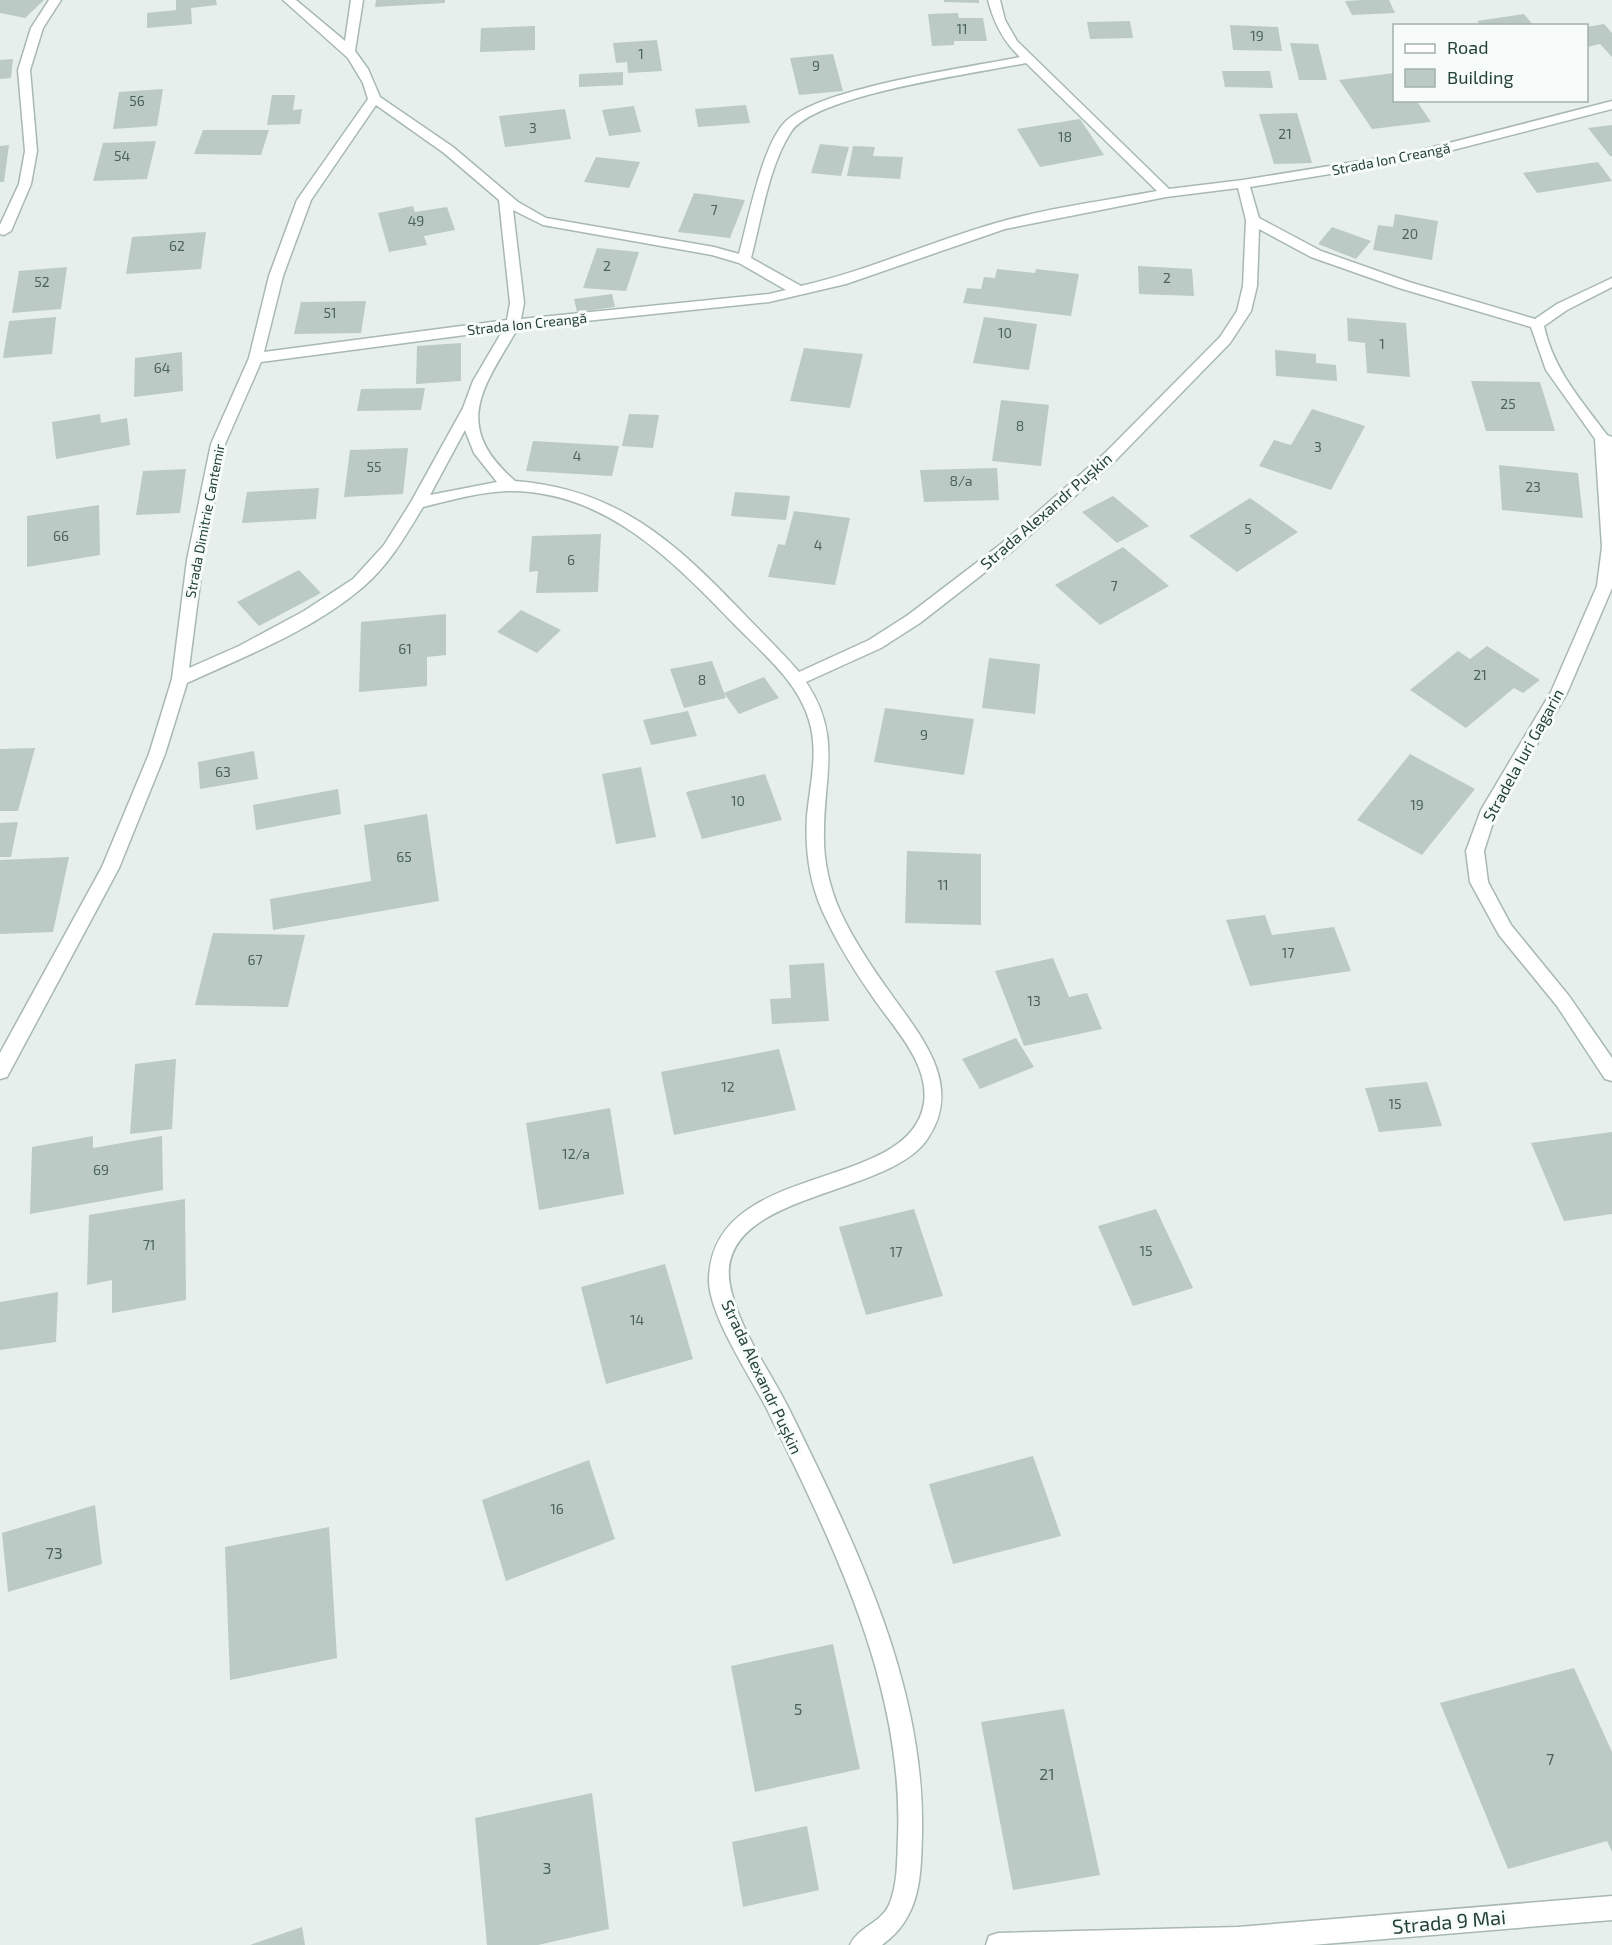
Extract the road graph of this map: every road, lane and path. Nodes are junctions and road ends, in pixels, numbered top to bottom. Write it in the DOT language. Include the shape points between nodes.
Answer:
graph roads {
  1 [pos="55,0"];
  2 [pos="289,0"];
  3 [pos="357,0"];
  4 [pos="994,0"];
  5 [pos="349,51"];
  6 [pos="1029,60"];
  7 [pos="374,99"];
  8 [pos="1612,105"];
  9 [pos="1243,184"];
  10 [pos="1166,193"];
  11 [pos="505,201"];
  12 [pos="1253,220"];
  13 [pos="4,231"];
  14 [pos="744,260"];
  15 [pos="1612,282"];
  16 [pos="799,291"];
  17 [pos="513,324"];
  18 [pos="1537,324"];
  19 [pos="256,358"];
  20 [pos="470,408"];
  21 [pos="1607,441"];
  22 [pos="511,486"];
  23 [pos="418,503"];
  24 [pos="180,680"];
  25 [pos="796,680"];
  26 [pos="0,1071"];
  27 [pos="1612,1073"];
  28 [pos="1612,1908"];
  29 [pos="1239,1942"];
  30 [pos="862,1945"];
  31 [pos="998,1945"];
  1 -- 13 [label="street" via="37,28 24,70 31,151 25,184"];
  2 -- 5 [label="street"];
  3 -- 5 [label="street"];
  4 -- 6 [label="street" via="999,20 1012,43"];
  5 -- 7 [label="street" via="370,81"];
  6 -- 10 [label="street"];
  6 -- 14 [label="street" via="842,99 790,124 779,144"];
  7 -- 11 [label="street" via="418,127"];
  7 -- 19 [label="street, Strada Dimitrie Cantemir" via="304,200 276,276"];
  8 -- 9 [label="street, Strada Ion Creangă" via="1410,157"];
  9 -- 10 [label="street, Strada Ion Creangă"];
  9 -- 12 [label="street, Strada Alexandr Pușkin"];
  10 -- 16 [label="street, Strada Ion Creangă" via="1003,225 841,281"];
  11 -- 14 [label="street" via="543,221 714,251"];
  11 -- 17 [label="street" via="517,303"];
  12 -- 18 [label="street" via="1316,254"];
  12 -- 25 [label="street, Strada Alexandr Pușkin" via="1250,286 1244,311 1225,340 1110,457 1067,497 914,619 875,644"];
  14 -- 16 [label="street"];
  15 -- 18 [label="street"];
  16 -- 17 [label="street, Strada Ion Creangă" via="707,306"];
  17 -- 19 [label="street, Strada Ion Creangă"];
  17 -- 20 [label="street" via="480,381"];
  18 -- 21 [label="street, Stradela Iuri Gagarin" via="1539,343 1553,369"];
  19 -- 24 [label="street, Strada Dimitrie Cantemir" via="218,444 195,560"];
  20 -- 22 [label="street" via="472,434 482,454 491,469"];
  20 -- 23 [label="street"];
  21 -- 27 [label="street, Stradela Iuri Gagarin" via="1610,547 1605,586 1559,693 1487,815 1475,851 1479,882 1505,930 1563,1001"];
  22 -- 23 [label="street, Strada Alexandr Pușkin" via="467,490"];
  22 -- 25 [label="street, Strada Alexandr Pușkin" via="562,491 640,526 703,581"];
  23 -- 24 [label="street" via="389,549 358,584 245,651"];
  24 -- 26 [label="street, Strada Dimitrie Cantemir" via="157,754 110,868"];
  25 -- 30 [label="street, Strada Alexandr Pușkin" via="816,715 824,749 815,832 818,870 829,904 868,976 922,1057 931,1083 933,1107 921,1137 892,1156 830,1185 764,1207 734,1230 721,1252 719,1284 851,1566 874,1620 897,1700 911,1785 909,1867 897,1917"];
  28 -- 29 [label="street, Strada 9 Mai"];
  29 -- 31 [label="street, Strada 9 Mai"];
}
